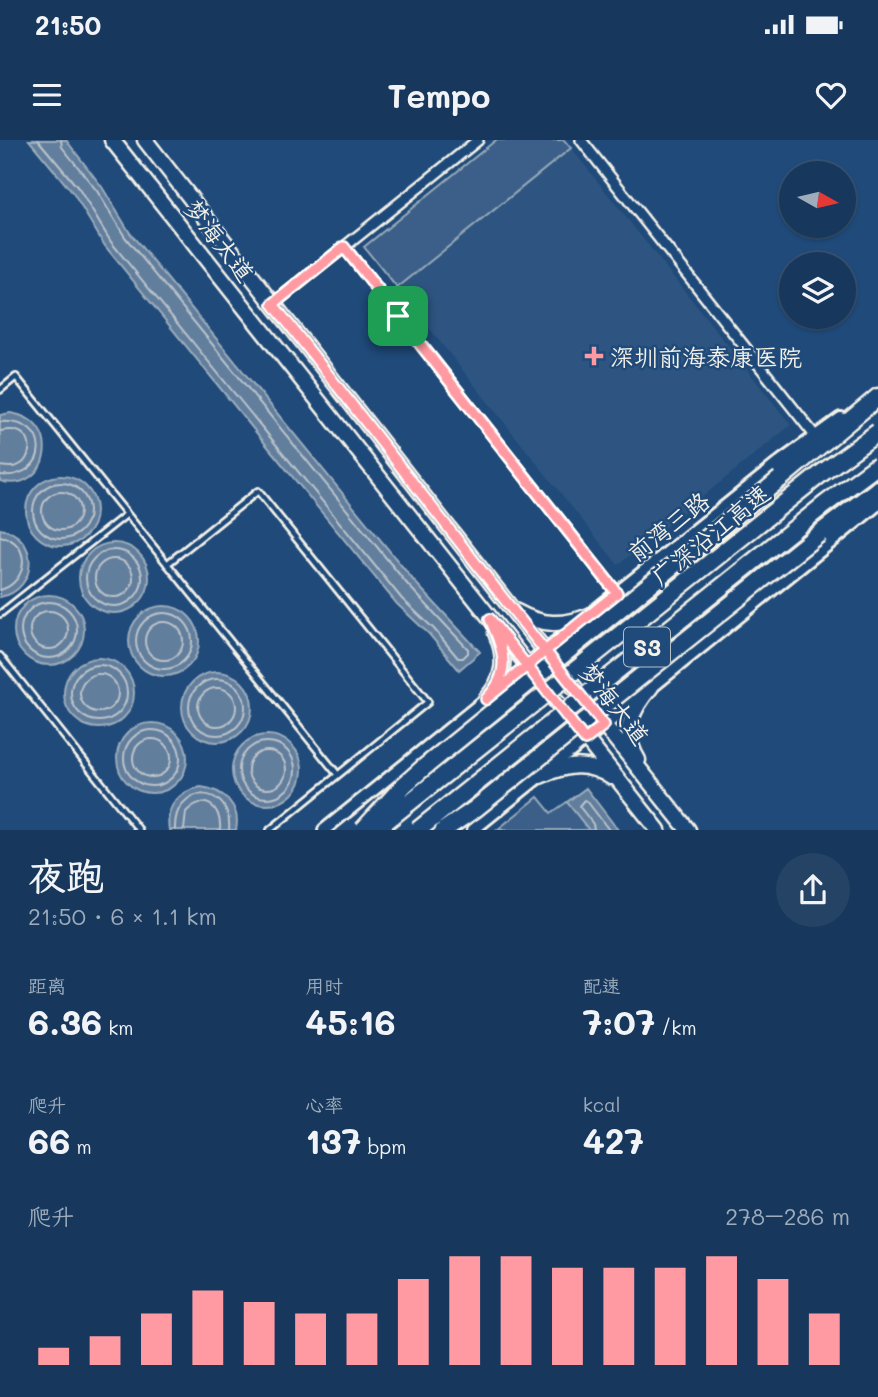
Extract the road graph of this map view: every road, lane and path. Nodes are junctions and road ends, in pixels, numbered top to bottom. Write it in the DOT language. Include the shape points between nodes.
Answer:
graph roads {
  1 [pos="112,140"];
  2 [pos="145,140"];
  3 [pos="478,140"];
  4 [pos="581,140"];
  5 [pos="344,247"];
  6 [pos="273,304"];
  7 [pos="0,390"];
  8 [pos="878,395"];
  9 [pos="878,432"];
  10 [pos="816,437"];
  11 [pos="878,466"];
  12 [pos="878,489"];
  13 [pos="878,503"];
  14 [pos="127,514"];
  15 [pos="167,564"];
  16 [pos="617,593"];
  17 [pos="511,608"];
  18 [pos="0,614"];
  19 [pos="589,616"];
  20 [pos="490,619"];
  21 [pos="545,651"];
  22 [pos="0,656"];
  23 [pos="527,666"];
  24 [pos="651,687"];
  25 [pos="486,699"];
  26 [pos="604,725"];
  27 [pos="585,740"];
  28 [pos="338,775"];
  29 [pos="540,776"];
  30 [pos="623,786"];
  31 [pos="654,789"];
  32 [pos="139,830"];
  33 [pos="270,830"];
  34 [pos="324,830"];
  35 [pos="363,830"];
  36 [pos="375,830"];
  37 [pos="418,830"];
  38 [pos="444,830"];
  39 [pos="473,830"];
  40 [pos="658,830"];
  41 [pos="688,830"];
  1 -- 20 [label="main road, 梦海大道"];
  2 -- 6 [label="main road, 梦海大道"];
  3 -- 5 [label="street"];
  4 -- 10 [label="street"];
  5 -- 6 [label="street"];
  5 -- 16 [label="street"];
  6 -- 17 [label="main road, 梦海大道"];
  7 -- 14 [label="lane" via="16,377"];
  8 -- 10 [label="main road, 前湾三路"];
  8 -- 35 [label="highway, bridge" via="422,769"];
  9 -- 36 [label="highway, 广深沿江高速 / S3, bridge"];
  10 -- 16 [label="main road, 前湾三路"];
  11 -- 37 [label="highway, 广深沿江高速 / S3, bridge"];
  12 -- 38 [label="highway, bridge"];
  13 -- 24 [label="main road"];
  14 -- 15 [label="lane"];
  14 -- 18 [label="lane"];
  15 -- 28 [label="lane"];
  15 -- 28 [label="lane" via="258,491 335,586 428,702"];
  16 -- 19 [label="main road, 前湾三路"];
  17 -- 19 [label="main road" via="546,623 564,624"];
  17 -- 21 [label="main road, 梦海大道"];
  19 -- 21 [label="main road, 前湾三路"];
  20 -- 23 [label="main road, 梦海大道"];
  20 -- 25 [label="main road" via="501,644 503,665 498,685"];
  21 -- 23 [label="main road, 前湾三路"];
  21 -- 26 [label="main road, 梦海大道"];
  22 -- 32 [label="lane"];
  23 -- 25 [label="street, 前湾三路"];
  23 -- 27 [label="main road, 梦海大道"];
  24 -- 26 [label="main road"];
  24 -- 31 [label="main road" via="637,703 630,740"];
  25 -- 34 [label="street, 前湾三路"];
  26 -- 27 [label="main road"];
  26 -- 31 [label="main road, 梦海大道"];
  27 -- 29 [label="street"];
  27 -- 30 [label="main road, 梦海大道"];
  28 -- 33 [label="lane"];
  29 -- 30 [label="main road" via="564,766 589,766"];
  29 -- 39 [label="street"];
  30 -- 40 [label="main road, 梦海大道"];
  31 -- 41 [label="main road, 梦海大道"];
}
